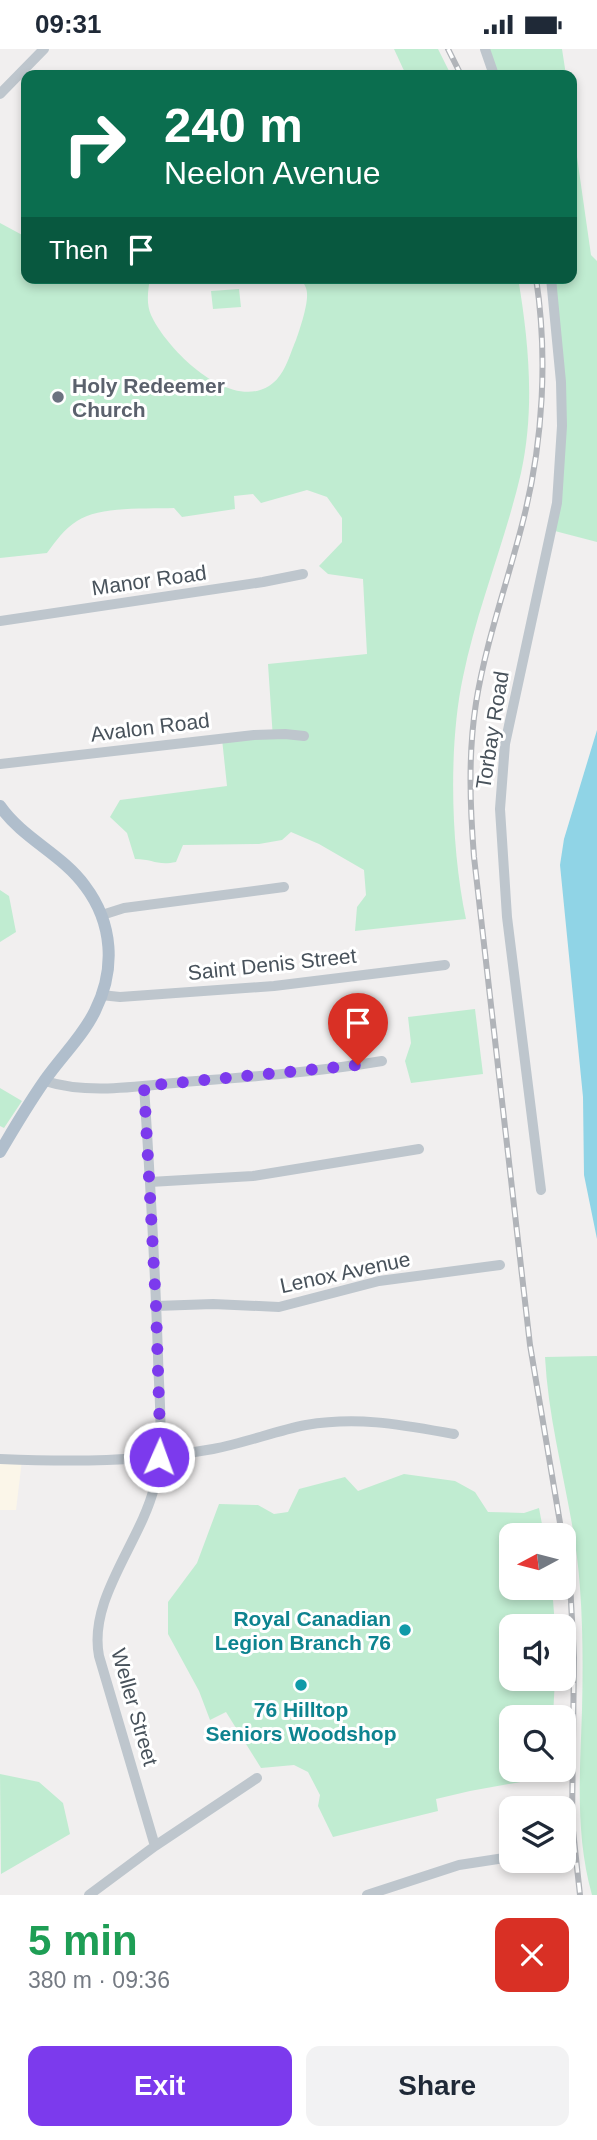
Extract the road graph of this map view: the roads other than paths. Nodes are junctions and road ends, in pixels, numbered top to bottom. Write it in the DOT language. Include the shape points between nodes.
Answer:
graph roads {
  1 [pos="44,49"];
  2 [pos="485,49"];
  3 [pos="23,70"];
  4 [pos="492,70"];
  5 [pos="21,73"];
  6 [pos="0,94"];
  7 [pos="552,284"];
  8 [pos="303,574"];
  9 [pos="0,621"];
  10 [pos="304,736"];
  11 [pos="0,764"];
  12 [pos="0,806"];
  13 [pos="284,887"];
  14 [pos="102,915"];
  15 [pos="445,965"];
  16 [pos="101,995"];
  17 [pos="382,1061"];
  18 [pos="45,1081"];
  19 [pos="144,1086"];
  20 [pos="419,1149"];
  21 [pos="0,1152"];
  22 [pos="150,1182"];
  23 [pos="541,1190"];
  24 [pos="500,1265"];
  25 [pos="156,1306"];
  26 [pos="454,1434"];
  27 [pos="159,1457"];
  28 [pos="0,1459"];
  29 [pos="257,1778"];
  30 [pos="155,1846"];
  31 [pos="499,1859"];
  32 [pos="89,1895"];
  33 [pos="367,1895"];
  1 -- 3 [label="street"];
  2 -- 4 [label="street"];
  5 -- 6 [label="street"];
  7 -- 23 [label="street, Torbay Road" via="561,382 557,503 505,744 500,809 507,917"];
  8 -- 9 [label="street, Manor Road"];
  10 -- 11 [label="street, Avalon Road" via="254,735"];
  12 -- 14 [label="main road" via="77,875"];
  13 -- 14 [label="street" via="124,908"];
  14 -- 16 [label="main road" via="110,960"];
  15 -- 16 [label="street, Saint Denis Street" via="274,986"];
  16 -- 18 [label="main road" via="85,1028"];
  17 -- 19 [label="street"];
  18 -- 19 [label="street" via="85,1088"];
  18 -- 21 [label="main road"];
  19 -- 22 [label="street, Weller Street"];
  20 -- 22 [label="street" via="253,1177"];
  22 -- 25 [label="street, Weller Street"];
  24 -- 25 [label="street, Lenox Avenue" via="379,1281 279,1307"];
  25 -- 27 [label="street, Weller Street"];
  26 -- 27 [label="street" via="358,1420 309,1425"];
  27 -- 28 [label="street"];
  27 -- 30 [label="street, Weller Street" via="154,1491 108,1593 96,1635"];
  29 -- 30 [label="street"];
  30 -- 32 [label="street"];
  31 -- 33 [label="street" via="459,1865"];
}
